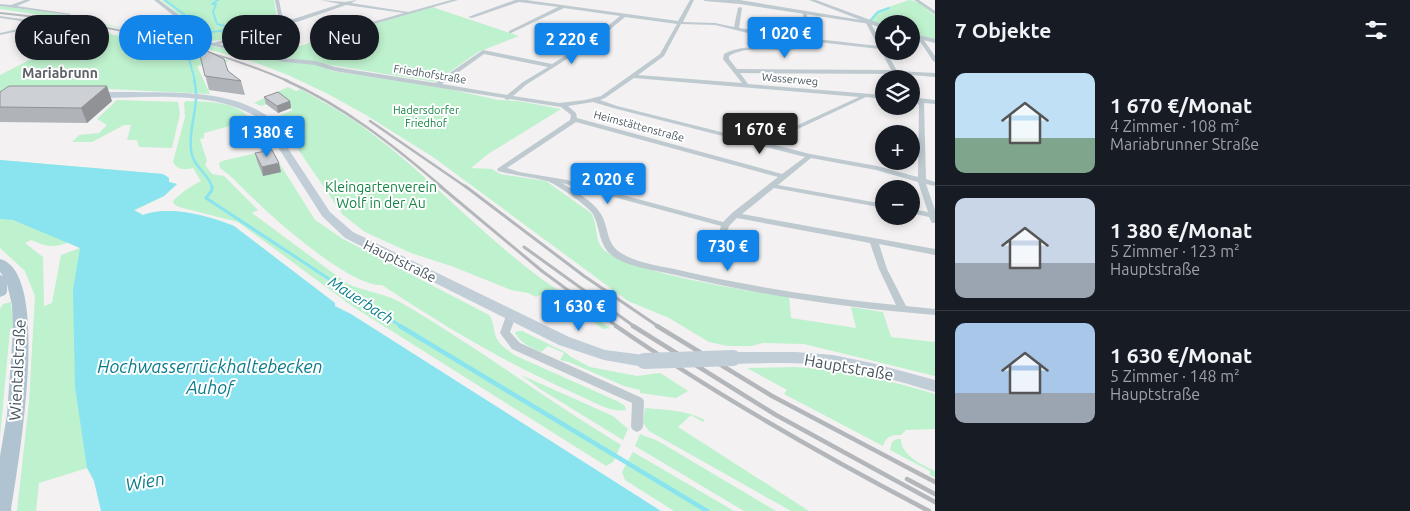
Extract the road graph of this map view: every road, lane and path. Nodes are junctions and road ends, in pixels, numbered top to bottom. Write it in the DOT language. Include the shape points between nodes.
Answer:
graph roads {
  1 [pos="29,0"];
  2 [pos="156,0"];
  3 [pos="277,0"];
  4 [pos="322,0"];
  5 [pos="355,0"];
  6 [pos="456,0"];
  7 [pos="518,0"];
  8 [pos="692,0"];
  9 [pos="705,0"];
  10 [pos="810,0"];
  11 [pos="916,0"];
  12 [pos="920,0"];
  13 [pos="929,2"];
  14 [pos="345,4"];
  15 [pos="0,5"];
  16 [pos="11,6"];
  17 [pos="562,7"];
  18 [pos="740,8"];
  19 [pos="408,13"];
  20 [pos="805,13"];
  21 [pos="935,13"];
  22 [pos="69,14"];
  23 [pos="176,15"];
  24 [pos="280,15"];
  25 [pos="623,16"];
  26 [pos="0,17"];
  27 [pos="470,17"];
  28 [pos="300,18"];
  29 [pos="379,21"];
  30 [pos="680,23"];
  31 [pos="868,23"];
  32 [pos="875,25"];
  33 [pos="736,29"];
  34 [pos="511,32"];
  35 [pos="0,34"];
  36 [pos="875,36"];
  37 [pos="920,37"];
  38 [pos="920,38"];
  39 [pos="806,39"];
  40 [pos="935,41"];
  41 [pos="212,45"];
  42 [pos="875,47"];
  43 [pos="935,60"];
  44 [pos="553,66"];
  45 [pos="735,71"];
  46 [pos="875,72"];
  47 [pos="920,74"];
  48 [pos="935,75"];
  49 [pos="634,76"];
  50 [pos="437,85"];
  51 [pos="747,86"];
  52 [pos="83,95"];
  53 [pos="865,96"];
  54 [pos="875,97"];
  55 [pos="507,98"];
  56 [pos="594,100"];
  57 [pos="920,100"];
  58 [pos="935,102"];
  59 [pos="920,103"];
  60 [pos="566,107"];
  61 [pos="574,119"];
  62 [pos="761,144"];
  63 [pos="810,156"];
  64 [pos="785,176"];
  65 [pos="552,180"];
  66 [pos="923,181"];
  67 [pos="935,184"];
  68 [pos="774,186"];
  69 [pos="875,204"];
  70 [pos="920,214"];
  71 [pos="735,215"];
  72 [pos="934,218"];
  73 [pos="726,225"];
  74 [pos="874,242"];
  75 [pos="720,243"];
  76 [pos="935,252"];
  77 [pos="0,263"];
  78 [pos="0,280"];
  79 [pos="0,292"];
  80 [pos="903,309"];
  81 [pos="935,312"];
  82 [pos="511,316"];
  83 [pos="935,386"];
  84 [pos="637,427"];
  85 [pos="1,511"];
  1 -- 16 [label="street"];
  2 -- 23 [label="street"];
  3 -- 24 [label="street"];
  4 -- 14 [label="street"];
  5 -- 14 [label="street"];
  6 -- 19 [label="street"];
  7 -- 17 [label="street"];
  7 -- 27 [label="street"];
  8 -- 30 [label="street"];
  9 -- 20 [label="street" via="740,2"];
  10 -- 31 [label="street"];
  11 -- 21 [label="street"];
  12 -- 13 [label="street"];
  14 -- 19 [label="street"];
  14 -- 28 [label="street"];
  15 -- 16 [label="street"];
  16 -- 22 [label="street"];
  17 -- 25 [label="street"];
  17 -- 34 [label="street"];
  18 -- 33 [label="street"];
  19 -- 29 [label="street"];
  20 -- 31 [label="street"];
  20 -- 39 [label="street"];
  25 -- 30 [label="street"];
  25 -- 44 [label="street" via="594,40"];
  26 -- 35 [label="street" via="44,23"];
  30 -- 33 [label="street" via="716,24"];
  30 -- 49 [label="street" via="662,55"];
  31 -- 32 [label="street"];
  31 -- 36 [label="street"];
  33 -- 39 [label="street"];
  37 -- 40 [label="street"];
  38 -- 43 [label="street"];
  39 -- 42 [label="street"];
  39 -- 45 [label="street" via="802,48 730,52 726,59"];
  41 -- 50 [label="street, Friedhofstraße"];
  44 -- 50 [label="street" via="483,52"];
  44 -- 55 [label="street"];
  45 -- 46 [label="street"];
  45 -- 51 [label="street"];
  47 -- 48 [label="street"];
  49 -- 51 [label="street, Wasserweg"];
  49 -- 56 [label="street"];
  50 -- 55 [label="street, Friedhofstraße"];
  51 -- 53 [label="street, Wasserweg"];
  52 -- 82 [label="main road, Hauptstraße" via="206,98 251,108 260,114 326,214 342,230"];
  53 -- 54 [label="street, Wasserweg"];
  53 -- 62 [label="street"];
  55 -- 60 [label="street, Friedhofstraße"];
  56 -- 60 [label="street, Friedhofstraße"];
  56 -- 62 [label="street"];
  57 -- 58 [label="street"];
  59 -- 66 [label="street"];
  60 -- 61 [label="street" via="574,114"];
  61 -- 64 [label="street, Heimstättenstraße"];
  61 -- 65 [label="street" via="501,169"];
  62 -- 63 [label="street"];
  63 -- 64 [label="street"];
  63 -- 66 [label="street" via="877,168"];
  64 -- 68 [label="street"];
  65 -- 73 [label="street"];
  65 -- 80 [label="street" via="592,209 599,218 605,242 618,255 737,286"];
  66 -- 67 [label="street"];
  66 -- 72 [label="street"];
  68 -- 69 [label="street"];
  68 -- 71 [label="street"];
  70 -- 72 [label="street"];
  71 -- 73 [label="street"];
  71 -- 74 [label="street"];
  73 -- 75 [label="street"];
  74 -- 76 [label="street"];
  74 -- 80 [label="street"];
  77 -- 85 [label="main road, Wientalstraße" via="16,287 21,331 16,416"];
  78 -- 79 [label="main road"];
  80 -- 81 [label="street"];
  82 -- 83 [label="main road, Hauptstraße, bridge" via="587,350 644,361 792,357 835,361"];
  82 -- 84 [label="street" via="505,333 516,346 638,401"];
}
